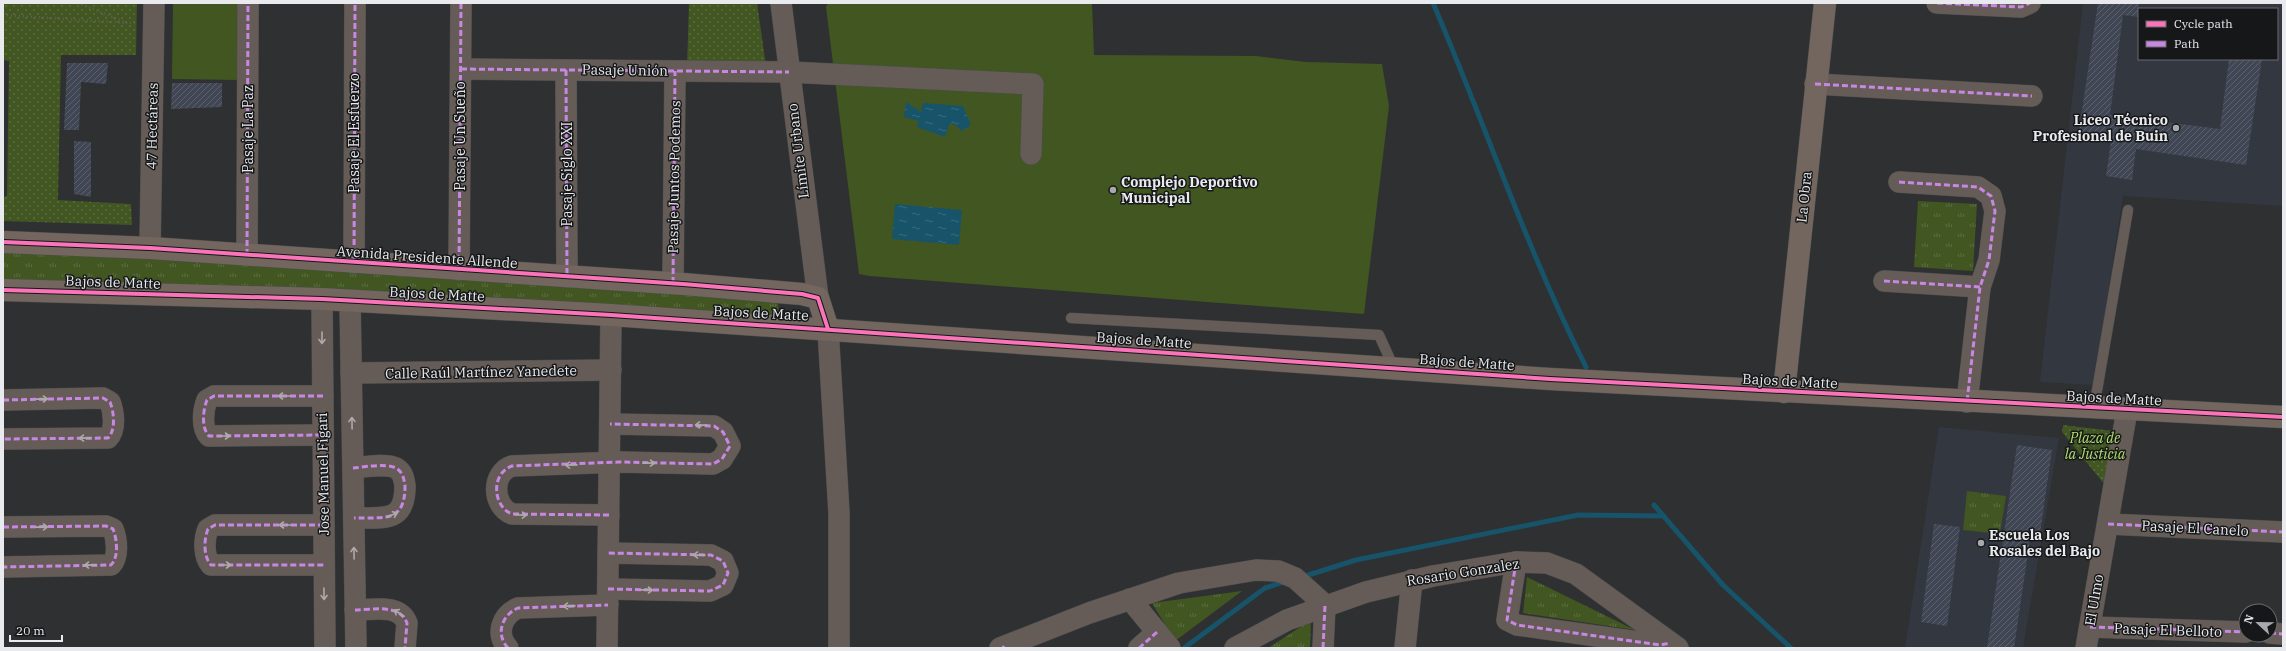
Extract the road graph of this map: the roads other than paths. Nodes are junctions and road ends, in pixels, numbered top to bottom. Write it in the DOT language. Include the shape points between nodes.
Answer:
graph roads {
  1 [pos="154,3"];
  2 [pos="248,3"];
  3 [pos="355,3"];
  4 [pos="461,3"];
  5 [pos="781,3"];
  6 [pos="1825,3"];
  7 [pos="1937,3"];
  8 [pos="2030,3"];
  9 [pos="461,69"];
  10 [pos="566,70"];
  11 [pos="675,71"];
  12 [pos="789,72"];
  13 [pos="1815,84"];
  14 [pos="2032,96"];
  15 [pos="1031,154"];
  16 [pos="1899,182"];
  17 [pos="2128,210"];
  18 [pos="3,242"];
  19 [pos="150,248"];
  20 [pos="247,255"];
  21 [pos="354,263"];
  22 [pos="459,270"];
  23 [pos="567,277"];
  24 [pos="1884,281"];
  25 [pos="673,283"];
  26 [pos="1980,287"];
  27 [pos="3,290"];
  28 [pos="818,298"];
  29 [pos="322,299"];
  30 [pos="350,300"];
  31 [pos="611,315"];
  32 [pos="1071,318"];
  33 [pos="828,329"];
  34 [pos="1394,368"];
  35 [pos="611,370"];
  36 [pos="351,373"];
  37 [pos="1784,392"];
  38 [pos="323,396"];
  39 [pos="3,400"];
  40 [pos="1967,402"];
  41 [pos="2094,408"];
  42 [pos="2128,410"];
  43 [pos="2283,417"];
  44 [pos="610,424"];
  45 [pos="323,435"];
  46 [pos="3,439"];
  47 [pos="610,463"];
  48 [pos="353,468"];
  49 [pos="609,515"];
  50 [pos="354,518"];
  51 [pos="2108,524"];
  52 [pos="324,525"];
  53 [pos="3,527"];
  54 [pos="2283,532"];
  55 [pos="608,553"];
  56 [pos="1516,562"];
  57 [pos="324,565"];
  58 [pos="3,567"];
  59 [pos="1412,580"];
  60 [pos="608,597"];
  61 [pos="1130,599"];
  62 [pos="1325,605"];
  63 [pos="355,610"];
  64 [pos="2090,627"];
  65 [pos="1157,632"];
  66 [pos="2238,632"];
  67 [pos="1674,645"];
  68 [pos="1002,647"];
  69 [pos="325,648"];
  70 [pos="356,648"];
  71 [pos="405,648"];
  72 [pos="508,648"];
  73 [pos="607,648"];
  74 [pos="839,648"];
  75 [pos="1139,648"];
  76 [pos="1170,648"];
  77 [pos="1235,648"];
  78 [pos="1323,648"];
  79 [pos="1405,648"];
  80 [pos="2086,648"];
  1 -- 19 [label="street, 47 Hectáreas"];
  2 -- 20 [label="street, Pasaje La Paz"];
  3 -- 21 [label="street, Pasaje El Esfuerzo"];
  4 -- 9 [label="street, Pasaje Un Sueño"];
  5 -- 12 [label="street, Límite Urbano"];
  6 -- 13 [label="main road, La Obra"];
  7 -- 8 [label="street" via="2021,7"];
  9 -- 10 [label="street, Pasaje Unión"];
  9 -- 22 [label="street, Pasaje Un Sueño"];
  10 -- 11 [label="street, Pasaje Unión"];
  10 -- 23 [label="street, Pasaje Siglo XXI"];
  11 -- 12 [label="street, Pasaje Unión"];
  11 -- 25 [label="street, Pasaje Juntos Podemos"];
  12 -- 15 [label="street, Pasaje Unión" via="1033,84"];
  12 -- 28 [label="street, Límite Urbano"];
  13 -- 14 [label="street"];
  13 -- 37 [label="main road, La Obra"];
  16 -- 26 [label="street" via="1972,186 1983,189 1991,196 1995,211 1989,260"];
  17 -- 41 [label="lane"];
  18 -- 19 [label="main road, Avenida Presidente Allende"];
  19 -- 20 [label="main road, Avenida Presidente Allende"];
  20 -- 21 [label="main road, Avenida Presidente Allende"];
  21 -- 22 [label="main road, Avenida Presidente Allende"];
  22 -- 23 [label="main road, Avenida Presidente Allende"];
  23 -- 25 [label="main road, Avenida Presidente Allende"];
  24 -- 26 [label="street"];
  25 -- 28 [label="main road, Avenida Presidente Allende" via="797,293"];
  26 -- 40 [label="street"];
  27 -- 29 [label="main road, Bajos de Matte"];
  28 -- 33 [label="main road"];
  29 -- 30 [label="main road, Bajos de Matte"];
  29 -- 38 [label="street, Jose Manuel Figari, one-way"];
  30 -- 31 [label="main road, Bajos de Matte"];
  30 -- 36 [label="street"];
  31 -- 33 [label="main road, Bajos de Matte"];
  31 -- 35 [label="street"];
  32 -- 34 [label="lane" via="1379,335"];
  33 -- 34 [label="main road, Bajos de Matte"];
  33 -- 74 [label="street" via="839,513"];
  34 -- 37 [label="main road, Bajos de Matte"];
  35 -- 36 [label="street, Calle Raúl Martínez Yanedete"];
  35 -- 44 [label="street"];
  48 -- 36 [label="street, one-way"];
  37 -- 40 [label="main road, Bajos de Matte"];
  38 -- 45 [label="street, Jose Manuel Figari"];
  38 -- 45 [label="street, one-way" via="214,396 207,400 204,406 204,426 209,436"];
  39 -- 46 [label="street, one-way" via="103,398 110,402 113,428 108,438"];
  40 -- 41 [label="main road, Bajos de Matte"];
  41 -- 42 [label="main road, Bajos de Matte"];
  42 -- 43 [label="main road, Bajos de Matte"];
  42 -- 51 [label="street, El Ulmo"];
  44 -- 47 [label="street"];
  47 -- 44 [label="street, one-way" via="713,464 722,460 730,446 723,432 714,426"];
  45 -- 52 [label="street, Jose Manuel Figari"];
  47 -- 49 [label="street"];
  47 -- 49 [label="street, one-way" via="512,466 500,474 497,484 499,504 512,514"];
  48 -- 50 [label="street"];
  50 -- 48 [label="street, one-way" via="387,517 396,514 405,500 404,482 400,471 393,467"];
  49 -- 55 [label="street"];
  63 -- 50 [label="street, one-way"];
  51 -- 54 [label="street, Pasaje El Canelo"];
  51 -- 64 [label="street, El Ulmo"];
  52 -- 57 [label="street, Jose Manuel Figari"];
  52 -- 57 [label="street, one-way" via="215,525 208,529 206,535 206,555 211,565"];
  53 -- 58 [label="street, one-way" via="106,526 113,529 116,555 111,565"];
  55 -- 60 [label="street"];
  60 -- 55 [label="street, one-way" via="710,591 723,586 728,573 723,561 711,555"];
  56 -- 59 [label="street, Rosario Gonzalez"];
  56 -- 67 [label="street, Rosario Gonzalez" via="1547,563 1576,574"];
  56 -- 67 [label="street" via="1508,620 1517,625"];
  57 -- 69 [label="street, Jose Manuel Figari, one-way"];
  59 -- 62 [label="street, Rosario Gonzalez"];
  59 -- 79 [label="street"];
  60 -- 72 [label="street, one-way" via="518,608 507,615 502,627 503,640"];
  60 -- 73 [label="street"];
  61 -- 62 [label="street" via="1179,583 1256,570 1278,571 1298,581"];
  61 -- 65 [label="street"];
  61 -- 68 [label="street"];
  62 -- 77 [label="street, Rosario Gonzalez" via="1287,620"];
  62 -- 78 [label="street"];
  63 -- 70 [label="street"];
  71 -- 63 [label="street, one-way" via="407,623 399,612 389,609"];
  64 -- 66 [label="street, Pasaje El Belloto"];
  64 -- 80 [label="street, El Ulmo"];
  65 -- 75 [label="street"];
  65 -- 76 [label="street"];
}
